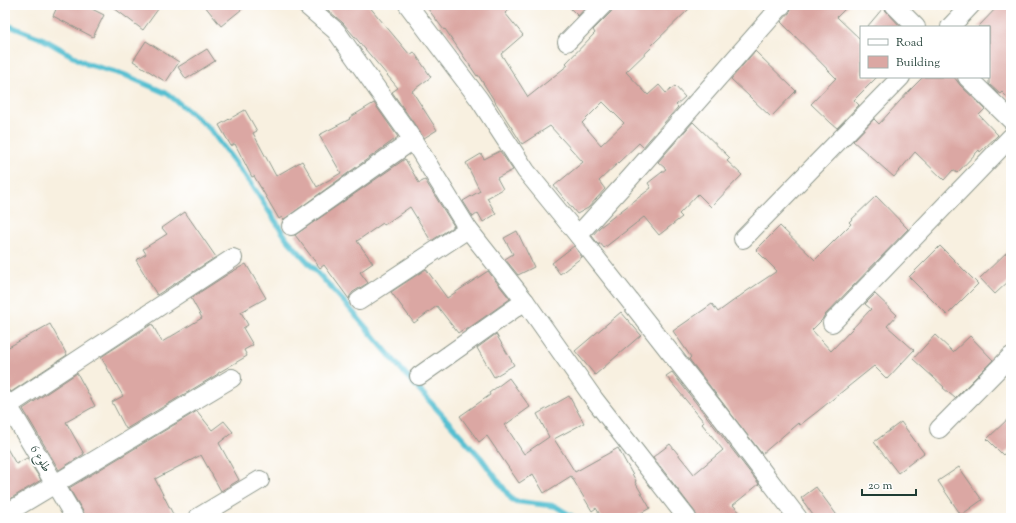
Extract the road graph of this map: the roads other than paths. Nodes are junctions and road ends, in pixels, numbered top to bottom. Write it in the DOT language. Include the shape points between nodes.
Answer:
graph roads {
  1 [pos="306,5"];
  2 [pos="408,5"];
  3 [pos="603,5"];
  4 [pos="782,5"];
  5 [pos="894,5"];
  6 [pos="971,5"];
  7 [pos="915,26"];
  8 [pos="951,26"];
  9 [pos="568,42"];
  10 [pos="900,78"];
  11 [pos="968,78"];
  12 [pos="1011,120"];
  13 [pos="1011,137"];
  14 [pos="413,140"];
  15 [pos="292,226"];
  16 [pos="468,229"];
  17 [pos="578,235"];
  18 [pos="743,239"];
  19 [pos="233,258"];
  20 [pos="359,301"];
  21 [pos="524,301"];
  22 [pos="832,323"];
  23 [pos="1011,356"];
  24 [pos="419,376"];
  25 [pos="232,378"];
  26 [pos="6,405"];
  27 [pos="939,429"];
  28 [pos="260,480"];
  29 [pos="55,484"];
  30 [pos="5,514"];
  31 [pos="75,518"];
  32 [pos="197,518"];
  33 [pos="687,518"];
  34 [pos="798,518"];
  1 -- 14 [label="street" via="336,31"];
  2 -- 17 [label="street" via="479,99 526,171"];
  3 -- 9 [label="street"];
  4 -- 17 [label="street"];
  5 -- 7 [label="street"];
  6 -- 8 [label="street"];
  10 -- 18 [label="street"];
  11 -- 12 [label="street"];
  13 -- 22 [label="street"];
  14 -- 15 [label="street"];
  14 -- 16 [label="street"];
  16 -- 20 [label="street"];
  16 -- 21 [label="street"];
  17 -- 34 [label="street"];
  19 -- 26 [label="street"];
  21 -- 24 [label="street"];
  21 -- 33 [label="street" via="594,399"];
  23 -- 27 [label="street"];
  25 -- 29 [label="street"];
  26 -- 29 [label="street, طلوع 6"];
  28 -- 32 [label="street"];
  29 -- 30 [label="street"];
  29 -- 31 [label="street, طلوع 6"];
}
